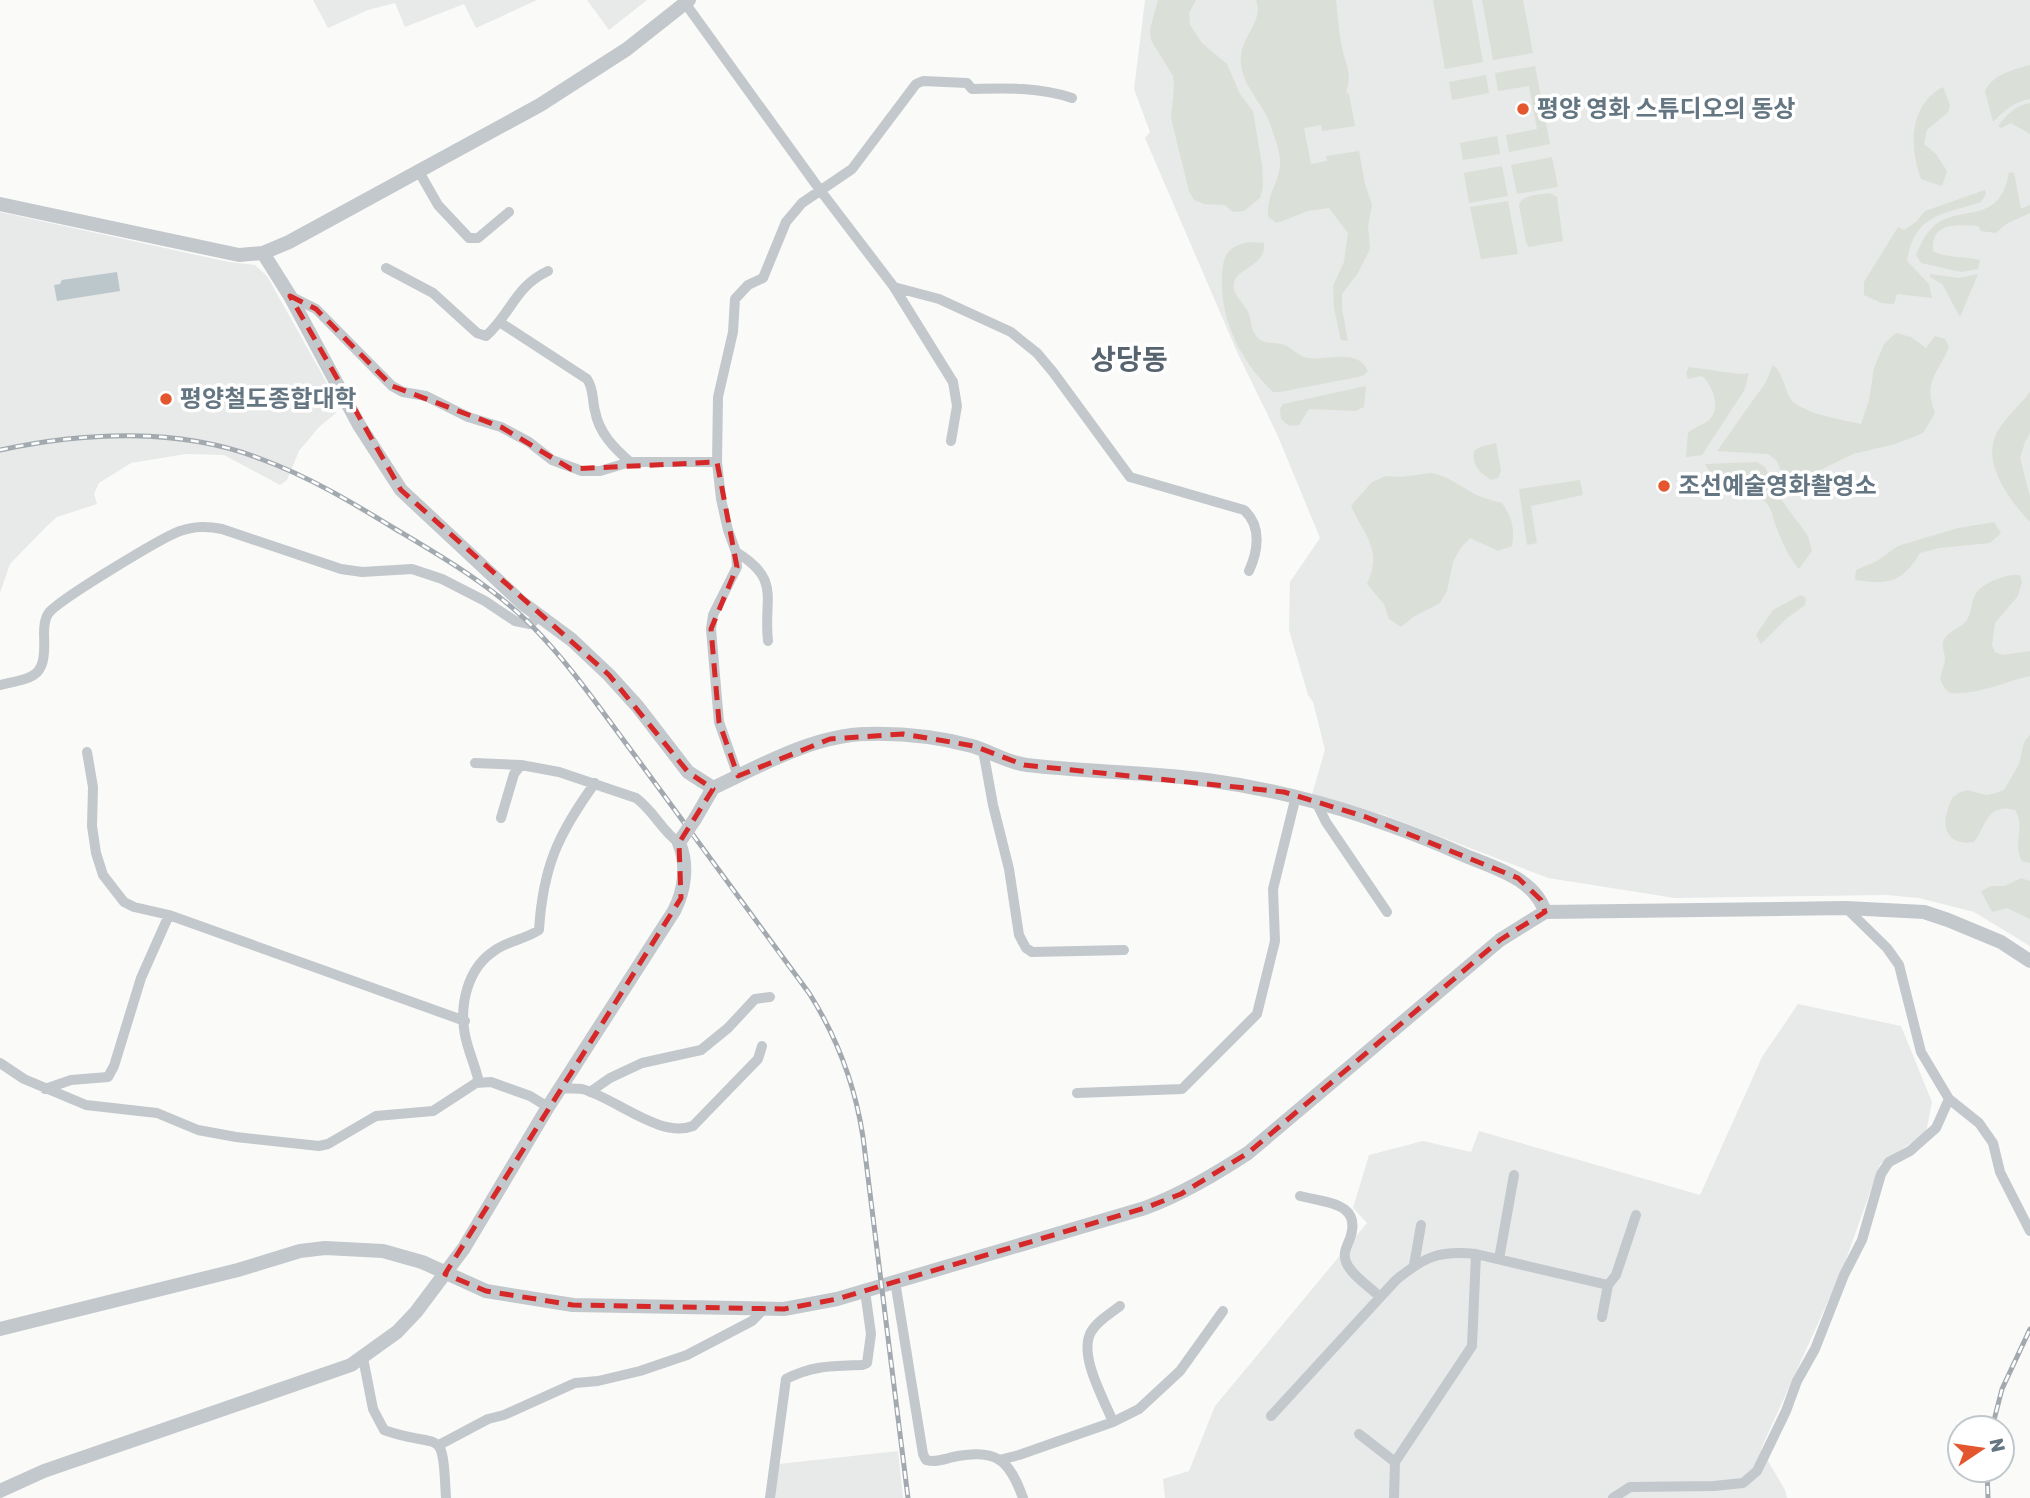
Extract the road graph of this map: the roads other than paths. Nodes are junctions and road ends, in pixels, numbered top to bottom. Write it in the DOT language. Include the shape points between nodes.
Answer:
graph roads {
  1 [pos="687,2"];
  2 [pos="1073,98"];
  3 [pos="418,170"];
  4 [pos="820,190"];
  5 [pos="0,204"];
  6 [pos="509,212"];
  7 [pos="263,253"];
  8 [pos="386,268"];
  9 [pos="548,271"];
  10 [pos="894,287"];
  11 [pos="290,296"];
  12 [pos="501,323"];
  13 [pos="951,441"];
  14 [pos="629,462"];
  15 [pos="717,462"];
  16 [pos="736,552"];
  17 [pos="1249,570"];
  18 [pos="540,616"];
  19 [pos="768,641"];
  20 [pos="0,685"];
  21 [pos="983,750"];
  22 [pos="87,752"];
  23 [pos="475,763"];
  24 [pos="521,765"];
  25 [pos="738,776"];
  26 [pos="595,783"];
  27 [pos="713,788"];
  28 [pos="1296,796"];
  29 [pos="1315,802"];
  30 [pos="501,818"];
  31 [pos="681,841"];
  32 [pos="1846,908"];
  33 [pos="1387,912"];
  34 [pos="1545,912"];
  35 [pos="169,915"];
  36 [pos="1124,950"];
  37 [pos="2030,961"];
  38 [pos="770,997"];
  39 [pos="464,1021"];
  40 [pos="762,1046"];
  41 [pos="0,1063"];
  42 [pos="480,1083"];
  43 [pos="560,1088"];
  44 [pos="45,1089"];
  45 [pos="590,1092"];
  46 [pos="1077,1093"];
  47 [pos="1949,1099"];
  48 [pos="548,1107"];
  49 [pos="1514,1175"];
  50 [pos="1300,1196"];
  51 [pos="1636,1216"];
  52 [pos="1421,1225"];
  53 [pos="2030,1231"];
  54 [pos="1476,1254"];
  55 [pos="1499,1259"];
  56 [pos="1414,1265"];
  57 [pos="445,1274"];
  58 [pos="895,1282"];
  59 [pos="1608,1285"];
  60 [pos="864,1290"];
  61 [pos="1380,1297"];
  62 [pos="1121,1306"];
  63 [pos="764,1309"];
  64 [pos="1223,1311"];
  65 [pos="1602,1317"];
  66 [pos="0,1329"];
  67 [pos="363,1358"];
  68 [pos="1271,1416"];
  69 [pos="1113,1422"];
  70 [pos="1359,1434"];
  71 [pos="439,1445"];
  72 [pos="999,1460"];
  73 [pos="1395,1462"];
  74 [pos="0,1491"];
  75 [pos="446,1498"];
  76 [pos="770,1498"];
  77 [pos="1023,1498"];
  78 [pos="1394,1498"];
  79 [pos="1614,1498"];
  1 -- 3 [label="street" via="587,76"];
  1 -- 4 [label="street"];
  2 -- 4 [label="street" via="1048,90 972,89 967,83 923,81 916,84 852,169"];
  3 -- 6 [label="street" via="438,205 469,238 478,238"];
  3 -- 7 [label="street"];
  4 -- 10 [label="street"];
  4 -- 15 [label="street" via="786,222 763,278 735,299 733,332 718,397"];
  5 -- 7 [label="street" via="239,255"];
  7 -- 11 [label="street"];
  8 -- 12 [label="street" via="433,293 477,333 485,336"];
  9 -- 12 [label="street" via="514,297"];
  10 -- 13 [label="street" via="953,382 957,406"];
  10 -- 17 [label="street" via="939,299 1011,332 1037,353 1130,477 1244,510 1253,520 1256,534"];
  11 -- 14 [label="street" via="316,309 403,392 426,396 501,427 571,469 600,471"];
  11 -- 18 [label="street" via="359,425 401,491"];
  12 -- 14 [label="street" via="587,379 598,424 612,447"];
  14 -- 15 [label="street"];
  15 -- 16 [label="street"];
  16 -- 19 [label="street" via="765,579"];
  16 -- 25 [label="street" via="737,567 713,615 711,629 719,722"];
  18 -- 20 [label="street" via="524,624 442,579 412,569 341,569 205,525 166,538 52,610 45,622 42,669"];
  18 -- 27 [label="street" via="608,675 688,772"];
  21 -- 25 [label="street" via="943,739 864,734 799,749"];
  21 -- 28 [label="street" via="1024,765 1206,780"];
  21 -- 36 [label="street" via="1018,935 1026,948 1032,952"];
  22 -- 35 [label="street" via="93,787 92,826 103,875 124,902"];
  23 -- 24 [label="street"];
  24 -- 26 [label="street"];
  24 -- 30 [label="street"];
  25 -- 27 [label="street"];
  26 -- 31 [label="street" via="648,806 668,836"];
  26 -- 39 [label="street" via="560,837 541,898 539,930 480,961 467,989"];
  27 -- 31 [label="street, bridge"];
  28 -- 29 [label="street"];
  28 -- 46 [label="street" via="1273,889 1275,941 1257,1014 1182,1089"];
  29 -- 33 [label="street"];
  29 -- 34 [label="street" via="1366,817 1518,878 1541,900"];
  31 -- 43 [label="street" via="681,898"];
  32 -- 34 [label="street"];
  32 -- 37 [label="street" via="1924,912 2001,942"];
  32 -- 47 [label="street" via="1899,965 1921,1052"];
  34 -- 58 [label="street" via="1500,940 1258,1145 1210,1179 1145,1208"];
  35 -- 39 [label="street"];
  35 -- 44 [label="street" via="141,978 108,1077 71,1080"];
  38 -- 45 [label="street" via="755,999 701,1050 642,1063"];
  39 -- 42 [label="street"];
  40 -- 45 [label="street" via="758,1059 685,1129 643,1118"];
  41 -- 44 [label="street"];
  42 -- 44 [label="street" via="433,1111 376,1116 319,1146 236,1137 198,1129 158,1113 86,1105"];
  42 -- 48 [label="street" via="491,1082"];
  43 -- 45 [label="street"];
  43 -- 48 [label="street"];
  47 -- 53 [label="street" via="1979,1122 1993,1143 2000,1172"];
  47 -- 79 [label="street" via="1936,1128 1910,1152 1889,1162 1881,1174 1862,1240 1757,1471 1743,1483 1630,1487"];
  48 -- 57 [label="street"];
  49 -- 55 [label="street"];
  50 -- 61 [label="street" via="1346,1209 1354,1221 1344,1251 1347,1265"];
  51 -- 59 [label="street" via="1616,1275"];
  52 -- 56 [label="street"];
  54 -- 55 [label="street"];
  54 -- 56 [label="street" via="1435,1254"];
  54 -- 73 [label="street" via="1472,1346"];
  55 -- 59 [label="street"];
  56 -- 61 [label="street"];
  57 -- 63 [label="street" via="486,1291 573,1306"];
  57 -- 66 [label="street" via="383,1251 300,1251"];
  57 -- 67 [label="street" via="397,1332"];
  58 -- 60 [label="street"];
  58 -- 72 [label="street" via="926,1460 972,1453"];
  59 -- 65 [label="street"];
  60 -- 63 [label="street" via="837,1299"];
  60 -- 76 [label="street" via="870,1334 867,1363 804,1369 786,1379"];
  61 -- 68 [label="street"];
  62 -- 69 [label="street" via="1096,1325 1087,1345 1088,1363"];
  63 -- 71 [label="street" via="752,1321 687,1355 640,1371 575,1383"];
  64 -- 69 [label="street" via="1181,1371 1139,1409"];
  67 -- 71 [label="street" via="373,1409 384,1430"];
  67 -- 74 [label="street" via="44,1471"];
  69 -- 72 [label="street"];
  70 -- 73 [label="street"];
  71 -- 75 [label="street"];
  72 -- 77 [label="street" via="1011,1469"];
  73 -- 78 [label="street"];
}
